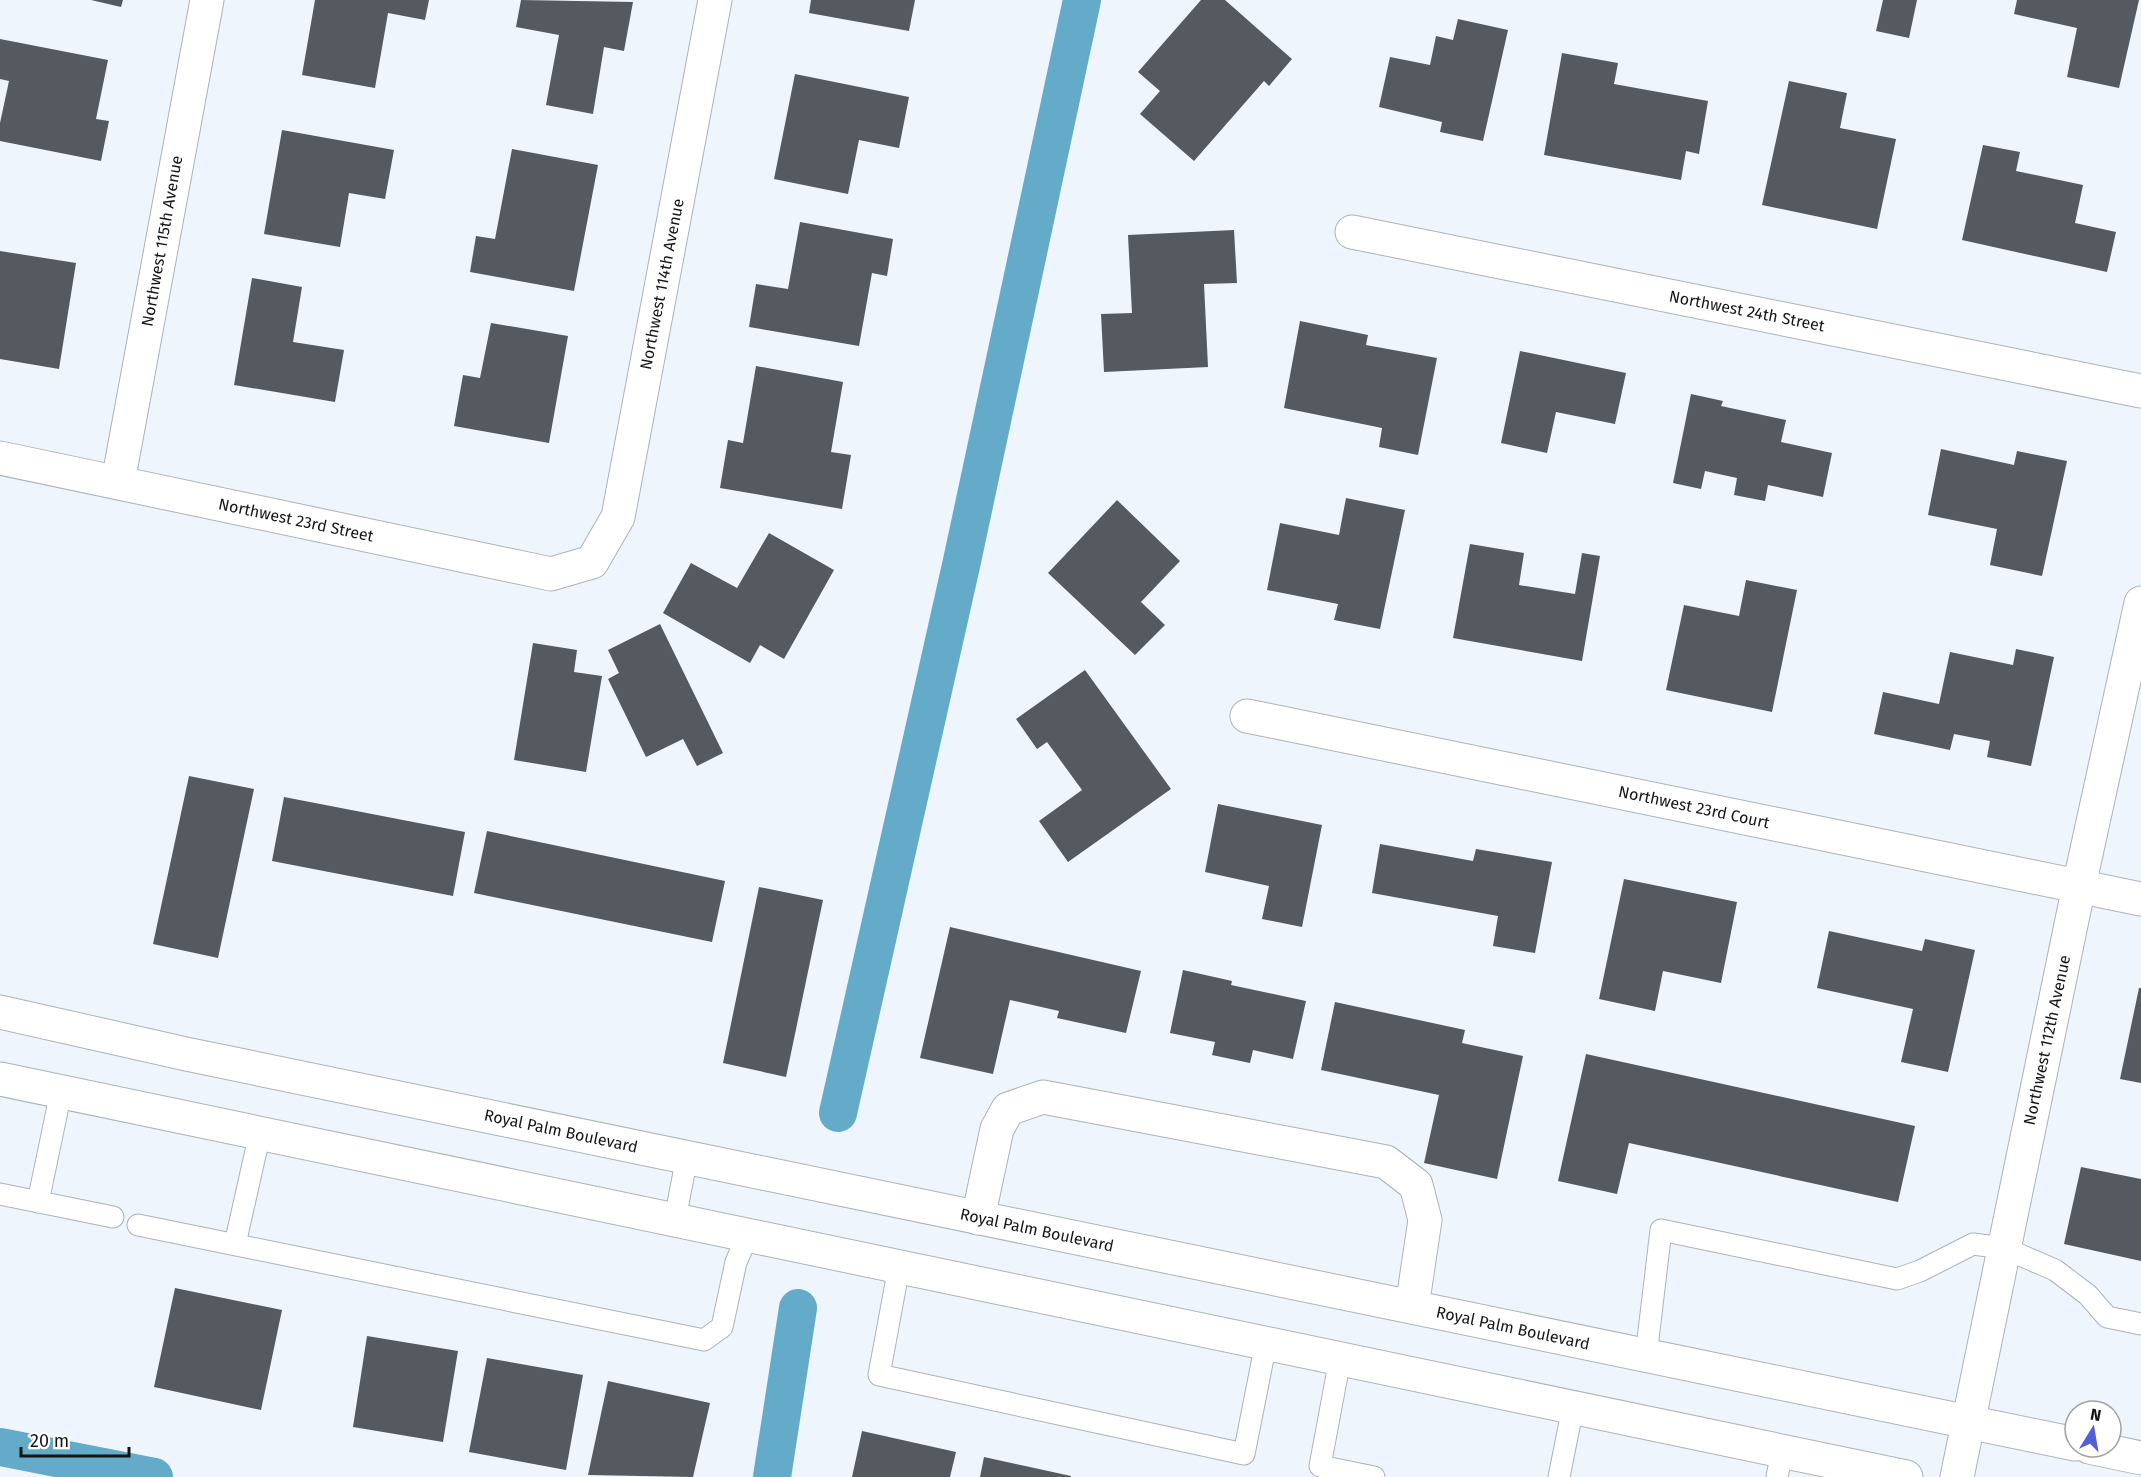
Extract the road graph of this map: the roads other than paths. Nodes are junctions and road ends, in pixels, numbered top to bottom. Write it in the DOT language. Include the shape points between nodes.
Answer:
graph roads {
  1 [pos="207,0"];
  2 [pos="715,0"];
  3 [pos="1352,232"];
  4 [pos="2141,391"];
  5 [pos="0,458"];
  6 [pos="118,482"];
  7 [pos="592,562"];
  8 [pos="2141,603"];
  9 [pos="1247,716"];
  10 [pos="2079,886"];
  11 [pos="2141,899"];
  12 [pos="0,1012"];
  13 [pos="0,1079"];
  14 [pos="62,1092"];
  15 [pos="260,1133"];
  16 [pos="687,1157"];
  17 [pos="0,1194"];
  18 [pos="38,1202"];
  19 [pos="113,1217"];
  20 [pos="978,1218"];
  21 [pos="675,1220"];
  22 [pos="138,1225"];
  23 [pos="748,1235"];
  24 [pos="235,1244"];
  25 [pos="2004,1248"];
  26 [pos="899,1267"];
  27 [pos="1412,1307"];
  28 [pos="2141,1324"];
  29 [pos="1266,1343"];
  30 [pos="1646,1356"];
  31 [pos="1340,1359"];
  32 [pos="1573,1407"];
  33 [pos="1968,1422"];
  34 [pos="2063,1442"];
  35 [pos="2123,1454"];
  36 [pos="2141,1458"];
  37 [pos="1779,1464"];
  38 [pos="1374,1477"];
  39 [pos="1559,1477"];
  40 [pos="1906,1477"];
  41 [pos="1957,1477"];
  1 -- 6 [label="street, Northwest 115th Avenue"];
  2 -- 7 [label="street, Northwest 114th Avenue" via="618,517"];
  3 -- 4 [label="street, Northwest 24th Street"];
  5 -- 6 [label="street, Northwest 23rd Street"];
  6 -- 7 [label="street, Northwest 23rd Street" via="551,574"];
  8 -- 10 [label="street, Northwest 112th Avenue"];
  9 -- 10 [label="street, Northwest 23rd Court"];
  10 -- 11 [label="street, Northwest 23rd Court"];
  10 -- 25 [label="street, Northwest 112th Avenue"];
  12 -- 16 [label="street, Royal Palm Boulevard"];
  13 -- 14 [label="street"];
  14 -- 15 [label="street"];
  14 -- 18 [label="lane"];
  15 -- 21 [label="street"];
  15 -- 24 [label="lane"];
  16 -- 20 [label="street, Royal Palm Boulevard"];
  16 -- 21 [label="lane"];
  17 -- 18 [label="lane"];
  18 -- 19 [label="lane"];
  20 -- 27 [label="street, Royal Palm Boulevard"];
  20 -- 27 [label="street" via="997,1129 1008,1109 1043,1097 1386,1162 1416,1185 1425,1220"];
  21 -- 23 [label="street"];
  22 -- 24 [label="lane"];
  23 -- 24 [label="lane" via="736,1262 722,1327 704,1340"];
  23 -- 26 [label="street"];
  25 -- 28 [label="lane" via="2055,1270 2088,1295 2107,1317"];
  25 -- 30 [label="lane" via="1973,1244 1897,1279 1661,1230"];
  25 -- 33 [label="street, Northwest 112th Avenue"];
  26 -- 29 [label="street"];
  26 -- 29 [label="lane" via="879,1375 1244,1454"];
  27 -- 30 [label="street, Royal Palm Boulevard"];
  29 -- 31 [label="street"];
  30 -- 33 [label="street, Royal Palm Boulevard"];
  31 -- 32 [label="street"];
  31 -- 38 [label="lane" via="1320,1466"];
  32 -- 37 [label="street"];
  32 -- 39 [label="lane"];
  33 -- 34 [label="street, Royal Palm Boulevard"];
  33 -- 41 [label="street, Northwest 112th Avenue"];
  35 -- 36 [label="street"];
  37 -- 40 [label="street"];
}
